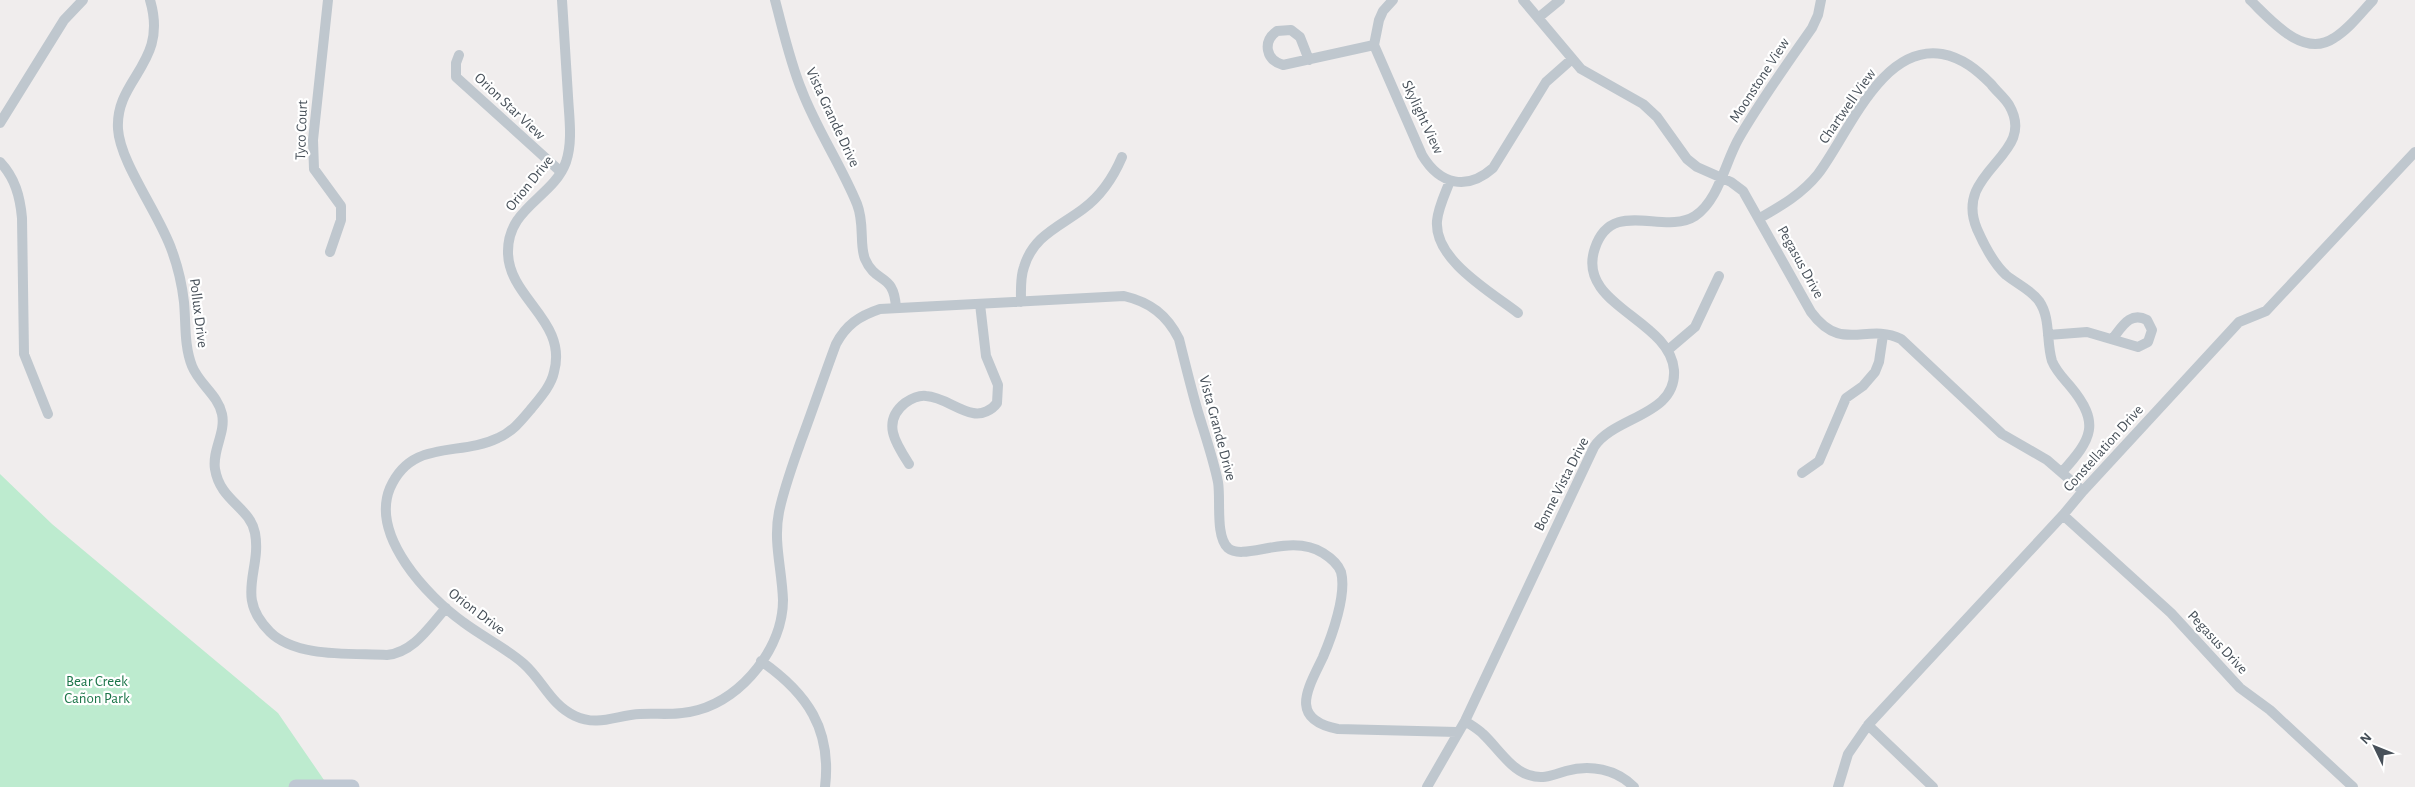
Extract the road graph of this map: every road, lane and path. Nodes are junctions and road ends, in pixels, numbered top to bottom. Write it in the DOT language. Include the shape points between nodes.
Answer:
graph roads {
  1 [pos="83,0"];
  2 [pos="150,0"];
  3 [pos="328,0"];
  4 [pos="562,0"];
  5 [pos="775,0"];
  6 [pos="1393,0"];
  7 [pos="1523,0"];
  8 [pos="1560,0"];
  9 [pos="1821,0"];
  10 [pos="2250,0"];
  11 [pos="2373,0"];
  12 [pos="1538,18"];
  13 [pos="1374,45"];
  14 [pos="459,55"];
  15 [pos="1309,60"];
  16 [pos="1572,60"];
  17 [pos="302,121"];
  18 [pos="314,121"];
  19 [pos="0,122"];
  20 [pos="2415,152"];
  21 [pos="1122,157"];
  22 [pos="0,162"];
  23 [pos="560,172"];
  24 [pos="1720,177"];
  25 [pos="1450,181"];
  26 [pos="1760,218"];
  27 [pos="330,252"];
  28 [pos="1719,276"];
  29 [pos="1021,302"];
  30 [pos="980,304"];
  31 [pos="896,308"];
  32 [pos="1518,313"];
  33 [pos="1883,335"];
  34 [pos="2048,335"];
  35 [pos="2113,338"];
  36 [pos="1668,350"];
  37 [pos="48,414"];
  38 [pos="909,464"];
  39 [pos="1802,472"];
  40 [pos="2062,472"];
  41 [pos="2082,491"];
  42 [pos="2064,515"];
  43 [pos="446,608"];
  44 [pos="761,661"];
  45 [pos="1464,721"];
  46 [pos="1868,725"];
  47 [pos="1457,732"];
  48 [pos="296,787"];
  49 [pos="352,787"];
  50 [pos="825,787"];
  51 [pos="1428,787"];
  52 [pos="1634,787"];
  53 [pos="1838,787"];
  54 [pos="1933,787"];
  55 [pos="2353,787"];
  1 -- 19 [label="street" via="64,20"];
  2 -- 43 [label="street, Pollux Drive" via="155,21 154,42 123,103 118,130 127,159 173,253 181,283 187,348 193,368 220,405 223,421 214,464 223,490 249,518 255,533 256,550 250,589 255,613 270,632 295,648 386,655 411,647"];
  3 -- 18 [label="street, Tyco Court"];
  4 -- 23 [label="street, Orion Drive" via="570,135 567,158"];
  5 -- 31 [label="street, Vista Grande Drive" via="802,92 862,218 866,260 891,284"];
  6 -- 13 [label="street" via="1378,20"];
  7 -- 12 [label="street, Pegasus Drive"];
  8 -- 12 [label="street"];
  9 -- 24 [label="street, Moonstone View" via="1812,28 1743,131"];
  10 -- 11 [label="street" via="2291,36 2312,44 2325,43 2341,33"];
  12 -- 16 [label="street, Pegasus Drive"];
  13 -- 15 [label="street"];
  13 -- 25 [label="street, Skylight View" via="1422,156 1434,172"];
  14 -- 23 [label="street, Orion Star View" via="456,77"];
  16 -- 24 [label="street, Pegasus Drive" via="1588,74 1643,104 1657,117 1687,159"];
  16 -- 25 [label="street" via="1546,82 1486,175 1469,182"];
  17 -- 18 [label="street"];
  18 -- 27 [label="street, Tyco Court" via="314,168 341,206 341,220"];
  20 -- 41 [label="street, Constellation Drive" via="2266,311 2239,322"];
  21 -- 29 [label="street" via="1112,180 1098,196 1048,231 1032,249 1024,268"];
  22 -- 37 [label="street" via="11,176 22,218 24,354"];
  23 -- 43 [label="street, Orion Drive" via="519,216 508,244 512,274 553,336 556,358 552,380 515,428 489,442 422,455 403,468 387,498 386,521 394,543 418,578"];
  24 -- 26 [label="street, Pegasus Drive" via="1743,192"];
  24 -- 36 [label="street" via="1708,202 1694,217 1677,222 1637,220 1617,223 1595,246 1593,272 1601,288"];
  25 -- 32 [label="street" via="1437,222 1444,250"];
  26 -- 33 [label="street, Pegasus Drive" via="1811,312 1823,326 1842,335"];
  26 -- 34 [label="street, Chartwell View" via="1789,201 1809,184 1874,88 1894,68 1918,56 1952,56 1978,71 2008,104 2012,113 2012,142 1977,186 1972,210 1977,229 1994,260 2007,276 2041,304"];
  28 -- 36 [label="street" via="1698,323"];
  29 -- 30 [label="street, Vista Grande Drive"];
  29 -- 47 [label="street, Vista Grande Drive" via="1124,296 1148,304 1167,319 1178,339 1214,467 1221,535 1228,548 1240,553 1283,544 1310,547 1329,557 1340,570 1342,590 1329,641 1306,694 1308,711 1314,718 1328,727 1344,730"];
  30 -- 31 [label="street, Vista Grande Drive"];
  30 -- 38 [label="street" via="986,356 998,385 997,403 989,410 974,413 933,397 908,401 895,414 892,432 896,446"];
  31 -- 44 [label="street, Orion Drive" via="880,309 860,317 846,327 836,344 778,513 776,544 782,611 777,633"];
  33 -- 39 [label="street" via="1880,362 1875,372 1846,398 1819,461"];
  33 -- 40 [label="street, Pegasus Drive" via="1895,336 1907,343 2002,434"];
  34 -- 35 [label="street" via="2079,331"];
  34 -- 40 [label="street, Chartwell View" via="2053,364 2085,405 2090,424 2083,448"];
  36 -- 45 [label="street, Bonne Vista Drive" via="1674,369 1671,389 1658,404 1612,428 1594,447"];
  40 -- 41 [label="street, Pegasus Drive"];
  41 -- 42 [label="street, Constellation Drive"];
  42 -- 46 [label="street, Constellation Drive"];
  42 -- 55 [label="street, Pegasus Drive" via="2171,613 2240,688 2270,710"];
  43 -- 44 [label="street, Orion Drive" via="525,664 560,708 591,721 616,720 634,714 680,714 709,707 733,693"];
  44 -- 50 [label="street" via="786,680 814,715 826,754"];
  45 -- 47 [label="street, Bonne Vista Drive"];
  45 -- 52 [label="street" via="1530,776 1546,778 1574,769 1597,768 1621,777"];
  46 -- 53 [label="street, Constellation Drive" via="1848,754"];
  46 -- 54 [label="street"];
  47 -- 51 [label="street, Bonne Vista Drive"];
  48 -- 49 [label="street"];
}
